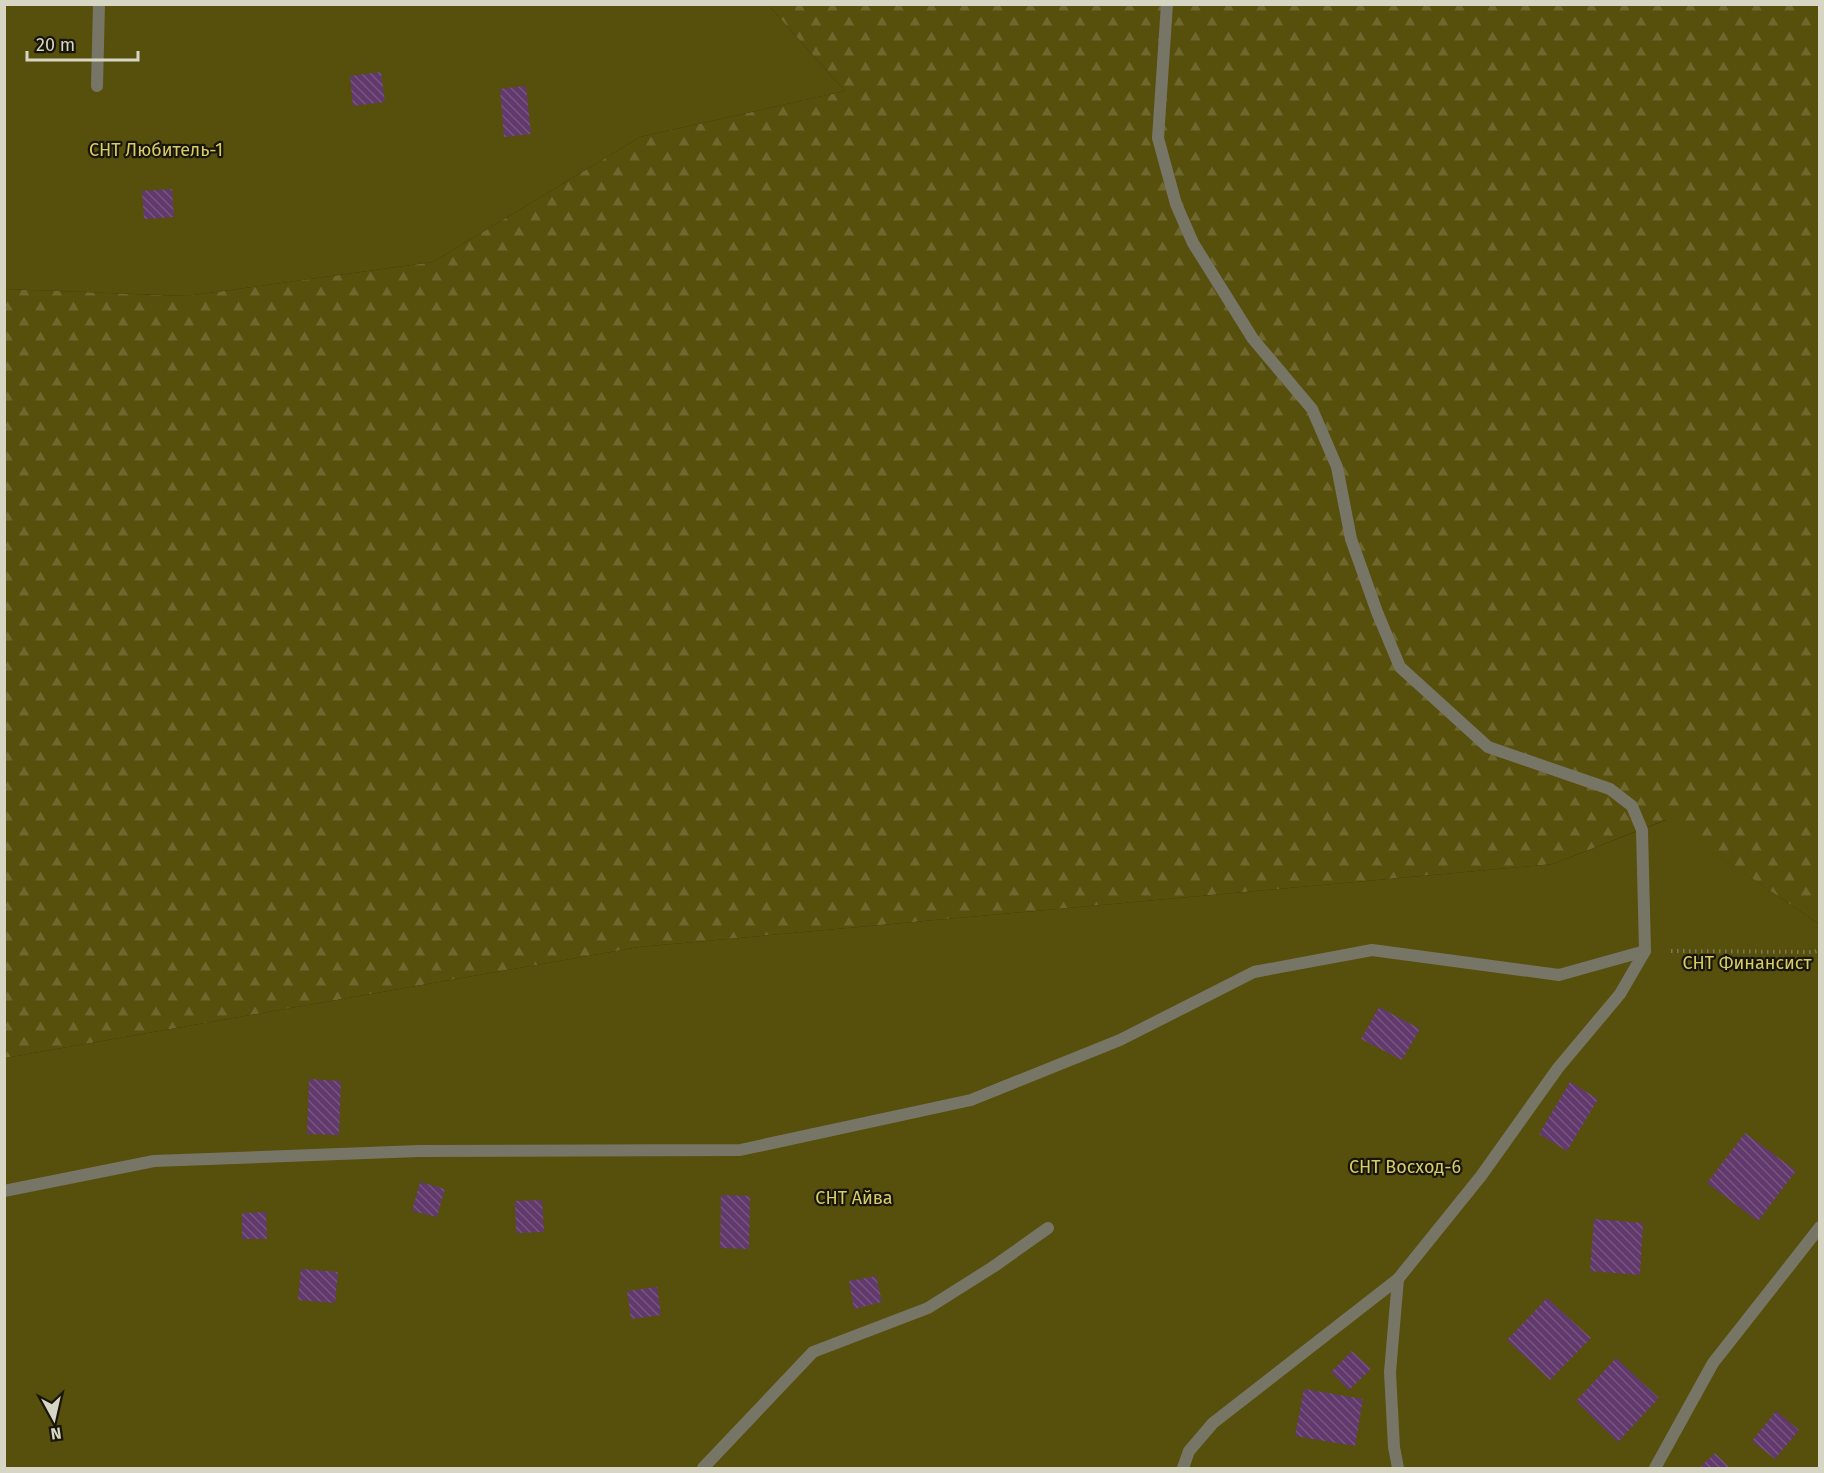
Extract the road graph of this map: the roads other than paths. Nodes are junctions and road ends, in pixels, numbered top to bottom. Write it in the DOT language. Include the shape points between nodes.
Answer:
graph roads {
  1 [pos="99,4"];
  2 [pos="1167,4"];
  3 [pos="97,86"];
  4 [pos="1645,951"];
  5 [pos="4,1191"];
  6 [pos="1820,1227"];
  7 [pos="1048,1228"];
  8 [pos="1398,1280"];
  9 [pos="703,1468"];
  10 [pos="1183,1468"];
  11 [pos="1398,1468"];
  12 [pos="1655,1468"];
  1 -- 3 [label="street"];
  2 -- 4 [label="street" via="1158,138 1176,204 1193,243 1253,339 1312,409 1337,467 1351,539 1400,667 1488,747 1610,789 1632,806 1642,830"];
  4 -- 5 [label="street" via="1559,975 1372,950 1254,972 1120,1040 971,1100 740,1150 419,1150 154,1161"];
  4 -- 8 [label="street" via="1620,994 1558,1068 1481,1176"];
  6 -- 12 [label="street" via="1713,1363"];
  7 -- 9 [label="street" via="928,1308 813,1352"];
  8 -- 10 [label="street" via="1213,1423 1189,1451"];
  8 -- 11 [label="street" via="1390,1372"];
}
